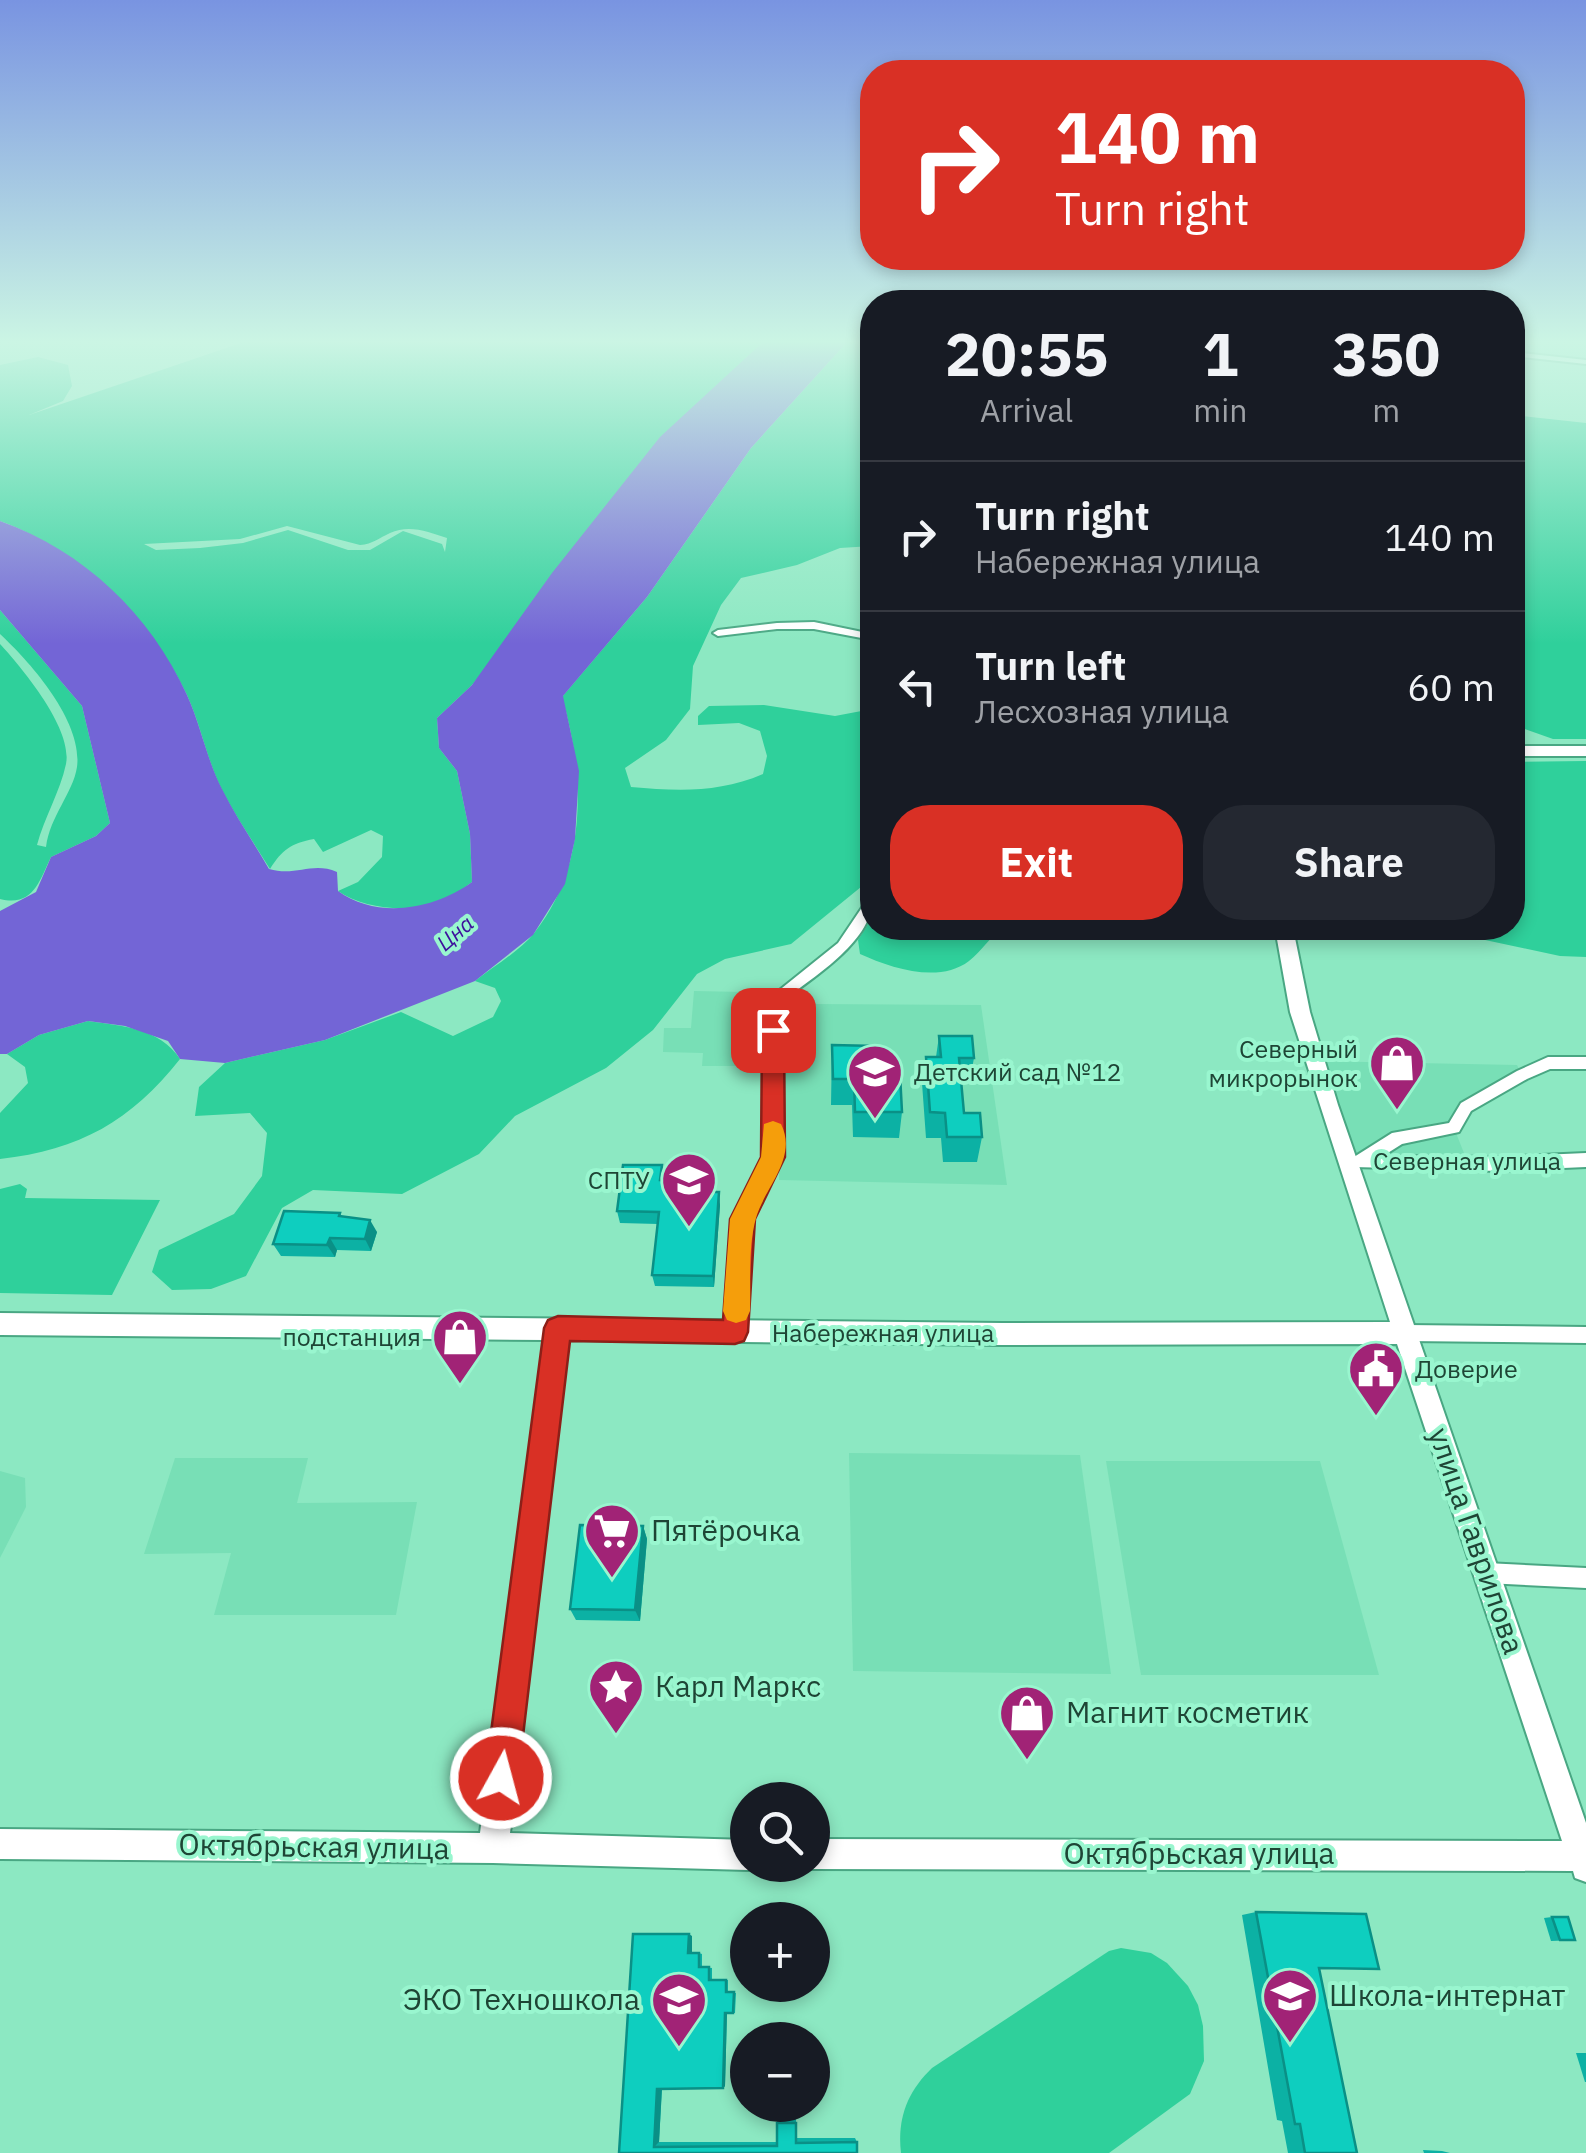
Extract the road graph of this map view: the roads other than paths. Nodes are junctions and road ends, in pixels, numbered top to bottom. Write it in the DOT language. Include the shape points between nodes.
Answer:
graph roads {
  1 [pos="718,633"];
  2 [pos="860,635"];
  3 [pos="1586,751"];
  4 [pos="1525,752"];
  5 [pos="860,921"];
  6 [pos="1286,940"];
  7 [pos="1586,1063"];
  8 [pos="1586,1160"];
  9 [pos="1354,1162"];
  10 [pos="0,1324"];
  11 [pos="558,1328"];
  12 [pos="735,1332"];
  13 [pos="1406,1332"];
  14 [pos="1586,1335"];
  15 [pos="1486,1572"];
  16 [pos="1586,1578"];
  17 [pos="0,1844"];
  18 [pos="492,1848"];
  19 [pos="830,1854"];
  20 [pos="730,1855"];
  21 [pos="1585,1860"];
  1 -- 2 [label="street" via="800,622"];
  3 -- 4 [label="street"];
  5 -- 12 [label="street" via="842,946 774,1000 773,1157 743,1219"];
  6 -- 9 [label="street, улица Гаврилова" via="1300,1012"];
  7 -- 9 [label="street" via="1548,1063 1466,1107 1454,1128 1398,1138"];
  8 -- 9 [label="street, Северная улица"];
  9 -- 13 [label="street, улица Гаврилова"];
  10 -- 11 [label="street, Набережная улица"];
  11 -- 12 [label="street, Набережная улица"];
  11 -- 18 [label="street"];
  12 -- 13 [label="street, Набережная улица"];
  13 -- 14 [label="street, Набережная улица"];
  13 -- 15 [label="street, улица Гаврилова"];
  15 -- 16 [label="street"];
  15 -- 21 [label="street, улица Гаврилова"];
  17 -- 18 [label="street, Октябрьская улица"];
  18 -- 20 [label="street, Октябрьская улица"];
  19 -- 21 [label="street, Октябрьская улица"];
}
